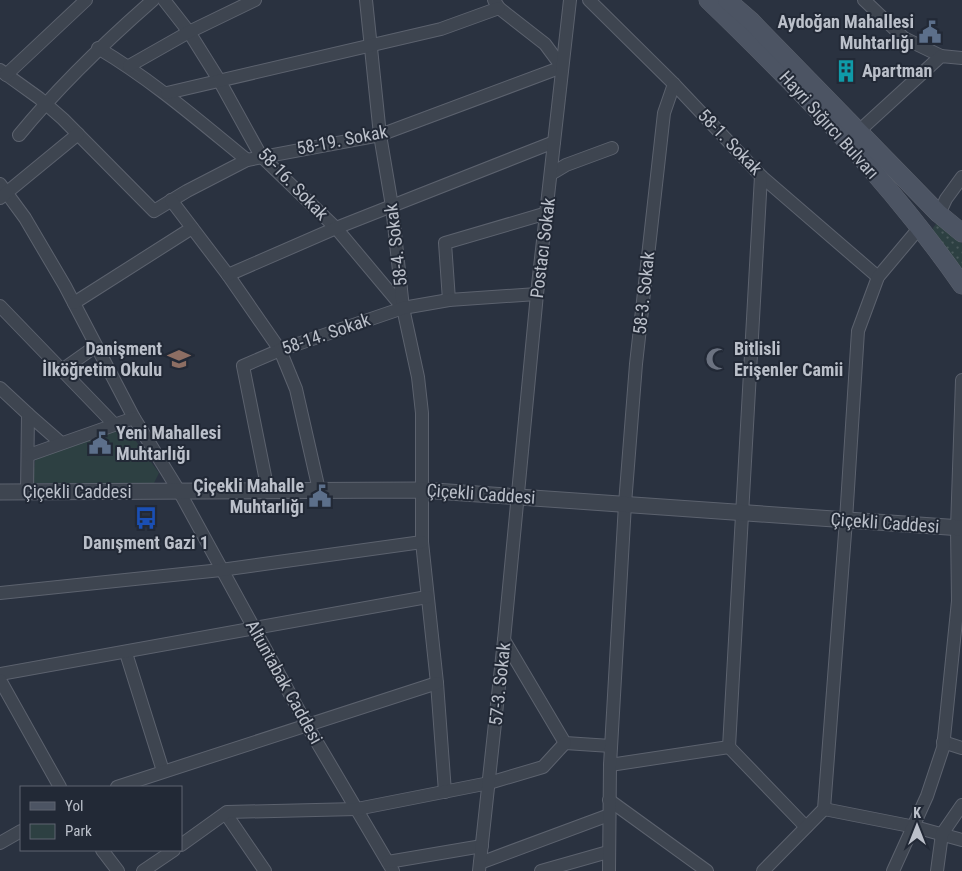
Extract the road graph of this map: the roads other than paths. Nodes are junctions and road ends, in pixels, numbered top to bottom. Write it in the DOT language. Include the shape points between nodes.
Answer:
graph roads {
  1 [pos="86,0"];
  2 [pos="153,0"];
  3 [pos="164,0"];
  4 [pos="255,0"];
  5 [pos="366,0"];
  6 [pos="570,0"];
  7 [pos="589,0"];
  8 [pos="708,0"];
  9 [pos="727,0"];
  10 [pos="864,0"];
  11 [pos="497,4"];
  12 [pos="189,32"];
  13 [pos="372,43"];
  14 [pos="98,48"];
  15 [pos="941,56"];
  16 [pos="962,58"];
  17 [pos="129,66"];
  18 [pos="562,67"];
  19 [pos="3,72"];
  20 [pos="219,80"];
  21 [pos="674,84"];
  22 [pos="167,93"];
  23 [pos="45,103"];
  24 [pos="859,131"];
  25 [pos="78,134"];
  26 [pos="19,135"];
  27 [pos="380,135"];
  28 [pos="554,142"];
  29 [pos="612,148"];
  30 [pos="261,156"];
  31 [pos="247,160"];
  32 [pos="551,174"];
  33 [pos="761,176"];
  34 [pos="962,177"];
  35 [pos="2,191"];
  36 [pos="171,200"];
  37 [pos="392,206"];
  38 [pos="547,213"];
  39 [pos="939,214"];
  40 [pos="192,228"];
  41 [pos="336,228"];
  42 [pos="923,230"];
  43 [pos="962,230"];
  44 [pos="228,275"];
  45 [pos="878,277"];
  46 [pos="962,285"];
  47 [pos="537,294"];
  48 [pos="449,300"];
  49 [pos="74,304"];
  50 [pos="0,306"];
  51 [pos="403,308"];
  52 [pos="96,346"];
  53 [pos="280,350"];
  54 [pos="62,370"];
  55 [pos="962,380"];
  56 [pos="0,388"];
  57 [pos="28,414"];
  58 [pos="134,418"];
  59 [pos="113,424"];
  60 [pos="60,442"];
  61 [pos="29,455"];
  62 [pos="318,490"];
  63 [pos="420,490"];
  64 [pos="179,491"];
  65 [pos="268,491"];
  66 [pos="0,492"];
  67 [pos="28,493"];
  68 [pos="519,497"];
  69 [pos="625,504"];
  70 [pos="743,512"];
  71 [pos="846,520"];
  72 [pos="960,528"];
  73 [pos="422,542"];
  74 [pos="221,570"];
  75 [pos="0,593"];
  76 [pos="427,597"];
  77 [pos="959,617"];
  78 [pos="253,627"];
  79 [pos="504,640"];
  80 [pos="126,653"];
  81 [pos="0,674"];
  82 [pos="0,680"];
  83 [pos="437,683"];
  84 [pos="308,727"];
  85 [pos="943,742"];
  86 [pos="565,743"];
  87 [pos="611,746"];
  88 [pos="729,747"];
  89 [pos="962,748"];
  90 [pos="610,765"];
  91 [pos="163,772"];
  92 [pos="489,783"];
  93 [pos="59,786"];
  94 [pos="120,786"];
  95 [pos="445,792"];
  96 [pos="609,800"];
  97 [pos="962,805"];
  98 [pos="356,809"];
  99 [pos="824,809"];
  100 [pos="226,814"];
  101 [pos="609,816"];
  102 [pos="806,827"];
  103 [pos="915,827"];
  104 [pos="20,832"];
  105 [pos="942,834"];
  106 [pos="962,840"];
  107 [pos="0,843"];
  108 [pos="182,844"];
  109 [pos="482,846"];
  110 [pos="103,851"];
  111 [pos="173,851"];
  112 [pos="608,852"];
  113 [pos="390,866"];
  114 [pos="479,867"];
  115 [pos="118,871"];
  116 [pos="143,871"];
  117 [pos="265,871"];
  118 [pos="541,871"];
  119 [pos="608,871"];
  120 [pos="708,871"];
  121 [pos="763,871"];
  122 [pos="893,871"];
  123 [pos="937,871"];
  1 -- 19 [label="street"];
  2 -- 14 [label="street"];
  3 -- 12 [label="street, 58-16. Sokak"];
  4 -- 12 [label="street"];
  5 -- 13 [label="street, 58-4. Sokak"];
  6 -- 18 [label="street, Postacı Sokak"];
  7 -- 21 [label="street, 58-1. Sokak"];
  8 -- 42 [label="main road, Hayri Sığırcı Bulvarı" via="789,78"];
  9 -- 24 [label="main road, Hayri Sığırcı Bulvarı"];
  10 -- 15 [label="street" via="904,38"];
  11 -- 13 [label="street" via="441,28"];
  11 -- 18 [label="street" via="545,44"];
  12 -- 17 [label="street"];
  12 -- 20 [label="street, 58-16. Sokak"];
  13 -- 20 [label="street"];
  13 -- 27 [label="street, 58-4. Sokak"];
  14 -- 17 [label="street"];
  14 -- 23 [label="street"];
  15 -- 16 [label="street"];
  15 -- 24 [label="street"];
  17 -- 22 [label="street"];
  18 -- 27 [label="street, 58-19. Sokak"];
  18 -- 28 [label="street, Postacı Sokak"];
  19 -- 23 [label="street"];
  20 -- 22 [label="street"];
  20 -- 30 [label="street, 58-16. Sokak"];
  21 -- 33 [label="street, 58-1. Sokak"];
  21 -- 69 [label="street, 58-3. Sokak" via="664,113 636,364"];
  22 -- 31 [label="street"];
  23 -- 25 [label="street"];
  23 -- 26 [label="street"];
  24 -- 39 [label="main road, Hayri Sığırcı Bulvarı"];
  25 -- 35 [label="street"];
  25 -- 36 [label="street, 58-19. Sokak" via="154,211"];
  27 -- 30 [label="street, 58-19. Sokak"];
  27 -- 37 [label="street, 58-4. Sokak"];
  28 -- 32 [label="street, Postacı Sokak"];
  28 -- 37 [label="street"];
  29 -- 32 [label="street"];
  30 -- 31 [label="street, 58-19. Sokak"];
  30 -- 41 [label="street, 58-16. Sokak"];
  31 -- 36 [label="street, 58-19. Sokak"];
  32 -- 38 [label="street, Postacı Sokak"];
  33 -- 45 [label="street, 58-1. Sokak"];
  33 -- 70 [label="street"];
  34 -- 39 [label="street"];
  35 -- 49 [label="street, Altuntabak Caddesi" via="25,218"];
  36 -- 40 [label="street"];
  37 -- 41 [label="street"];
  37 -- 51 [label="street, 58-4. Sokak"];
  38 -- 47 [label="street, Postacı Sokak"];
  38 -- 48 [label="street" via="445,243"];
  39 -- 42 [label="main road"];
  39 -- 43 [label="main road, Hayri Sığırcı Bulvarı"];
  40 -- 44 [label="street"];
  40 -- 49 [label="street"];
  41 -- 44 [label="street"];
  41 -- 51 [label="street, 58-16. Sokak"];
  42 -- 45 [label="street"];
  42 -- 46 [label="main road, Hayri Sığırcı Bulvarı"];
  44 -- 53 [label="street"];
  45 -- 71 [label="street" via="858,331"];
  47 -- 48 [label="street, 58-14. Sokak"];
  47 -- 68 [label="street, Postacı Sokak"];
  48 -- 51 [label="street, 58-14. Sokak"];
  49 -- 52 [label="street, Altuntabak Caddesi"];
  50 -- 54 [label="street"];
  51 -- 53 [label="street, 58-14. Sokak"];
  51 -- 63 [label="street, 58-4. Sokak" via="416,357 422,413"];
  52 -- 54 [label="street"];
  52 -- 58 [label="street, Altuntabak Caddesi"];
  53 -- 62 [label="street" via="296,389"];
  53 -- 65 [label="street, 58-14. Sokak" via="243,366"];
  54 -- 59 [label="street"];
  55 -- 72 [label="street"];
  56 -- 57 [label="street"];
  57 -- 60 [label="street"];
  57 -- 61 [label="street"];
  58 -- 59 [label="street"];
  58 -- 64 [label="street, Altuntabak Caddesi"];
  59 -- 60 [label="street"];
  60 -- 61 [label="street"];
  61 -- 67 [label="street"];
  62 -- 63 [label="street, Çiçekli Caddesi"];
  62 -- 65 [label="street, Çiçekli Caddesi"];
  63 -- 68 [label="street, Çiçekli Caddesi"];
  63 -- 73 [label="street, 58-4. Sokak"];
  64 -- 65 [label="street, Çiçekli Caddesi"];
  64 -- 67 [label="street, Çiçekli Caddesi"];
  64 -- 74 [label="street, Altuntabak Caddesi"];
  66 -- 67 [label="street, Çiçekli Caddesi"];
  68 -- 69 [label="street, Çiçekli Caddesi"];
  68 -- 79 [label="street, 57-3. Sokak"];
  69 -- 70 [label="street, Çiçekli Caddesi"];
  69 -- 87 [label="street, 58-3. Sokak"];
  70 -- 71 [label="street, Çiçekli Caddesi"];
  70 -- 88 [label="street"];
  71 -- 72 [label="street, Çiçekli Caddesi"];
  71 -- 99 [label="street"];
  72 -- 77 [label="street"];
  73 -- 74 [label="street"];
  73 -- 76 [label="street, 58-4. Sokak"];
  74 -- 75 [label="street"];
  74 -- 78 [label="street, Altuntabak Caddesi"];
  76 -- 78 [label="street"];
  76 -- 83 [label="street, 58-4. Sokak"];
  77 -- 85 [label="street"];
  78 -- 80 [label="street"];
  78 -- 84 [label="street, Altuntabak Caddesi"];
  79 -- 86 [label="street"];
  79 -- 92 [label="street, 57-3. Sokak"];
  80 -- 81 [label="street"];
  80 -- 91 [label="street"];
  82 -- 93 [label="street"];
  83 -- 84 [label="street"];
  83 -- 95 [label="street, 58-4. Sokak"];
  84 -- 91 [label="street"];
  84 -- 98 [label="street, Altuntabak Caddesi"];
  85 -- 89 [label="street"];
  85 -- 103 [label="street" via="928,796"];
  86 -- 87 [label="street"];
  86 -- 92 [label="street" via="543,767"];
  87 -- 90 [label="street, 58-3. Sokak"];
  88 -- 90 [label="street"];
  88 -- 102 [label="street"];
  90 -- 96 [label="street, 58-3. Sokak"];
  91 -- 94 [label="street"];
  92 -- 95 [label="street"];
  92 -- 109 [label="street, 57-3. Sokak"];
  95 -- 98 [label="street"];
  96 -- 101 [label="street, 58-3. Sokak"];
  96 -- 120 [label="street"];
  97 -- 105 [label="street"];
  98 -- 100 [label="street"];
  98 -- 113 [label="street, Altuntabak Caddesi"];
  99 -- 102 [label="street"];
  99 -- 103 [label="street"];
  100 -- 108 [label="street"];
  100 -- 117 [label="street"];
  101 -- 112 [label="street, 58-3. Sokak"];
  101 -- 114 [label="street"];
  102 -- 121 [label="street"];
  103 -- 105 [label="street"];
  103 -- 122 [label="street"];
  104 -- 107 [label="street"];
  105 -- 106 [label="street"];
  105 -- 123 [label="street"];
  109 -- 113 [label="street"];
  109 -- 114 [label="street, 57-3. Sokak"];
  110 -- 115 [label="street"];
  111 -- 116 [label="street"];
  112 -- 118 [label="street"];
  112 -- 119 [label="street, 58-3. Sokak"];
}
